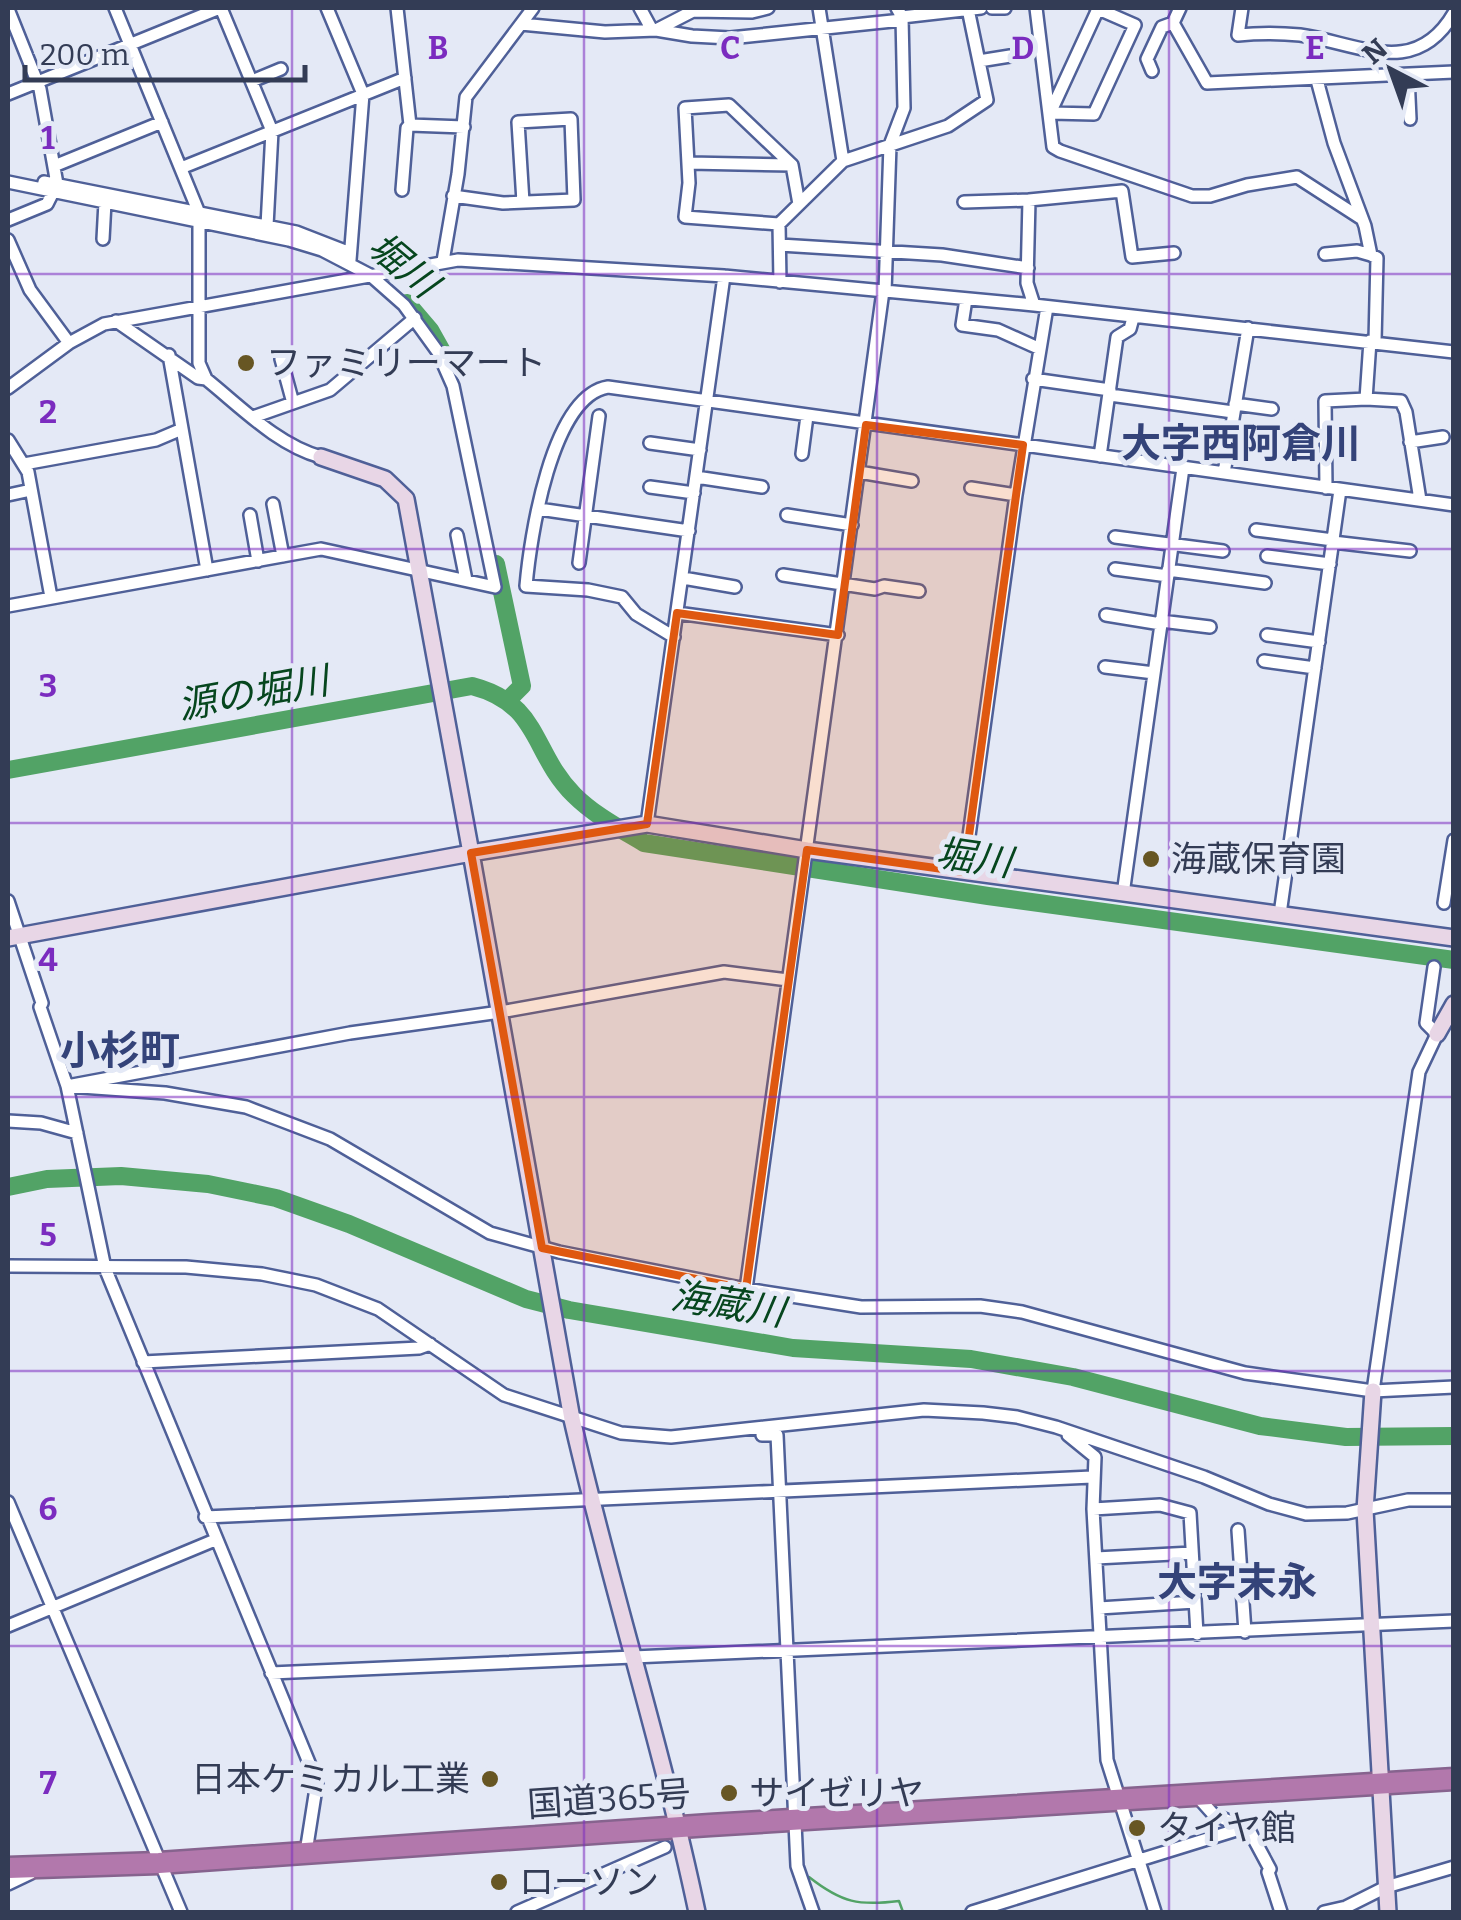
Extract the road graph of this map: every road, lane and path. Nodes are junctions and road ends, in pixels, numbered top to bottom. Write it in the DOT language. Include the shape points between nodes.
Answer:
graph roads {
  1 [pos="115,8"];
  2 [pos="221,8"];
  3 [pos="327,8"];
  4 [pos="398,8"];
  5 [pos="533,8"];
  6 [pos="640,8"];
  7 [pos="768,8"];
  8 [pos="820,8"];
  9 [pos="974,8"];
  10 [pos="992,8"];
  11 [pos="1005,8"];
  12 [pos="1036,8"];
  13 [pos="1097,8"];
  14 [pos="1180,8"];
  15 [pos="1242,8"];
  16 [pos="8,9"];
  17 [pos="704,10"];
  18 [pos="1452,10"];
  19 [pos="1118,12"];
  20 [pos="906,13"];
  21 [pos="1173,22"];
  22 [pos="522,24"];
  23 [pos="822,28"];
  24 [pos="654,30"];
  25 [pos="130,45"];
  26 [pos="1010,56"];
  27 [pos="979,61"];
  28 [pos="281,69"];
  29 [pos="1152,71"];
  30 [pos="1454,72"];
  31 [pos="1408,76"];
  32 [pos="405,78"];
  33 [pos="1317,80"];
  34 [pos="252,81"];
  35 [pos="37,82"];
  36 [pos="8,94"];
  37 [pos="363,94"];
  38 [pos="1051,112"];
  39 [pos="1410,120"];
  40 [pos="162,122"];
  41 [pos="410,125"];
  42 [pos="464,127"];
  43 [pos="272,131"];
  44 [pos="890,145"];
  45 [pos="844,160"];
  46 [pos="689,163"];
  47 [pos="792,165"];
  48 [pos="54,166"];
  49 [pos="181,168"];
  50 [pos="8,178"];
  51 [pos="56,188"];
  52 [pos="402,190"];
  53 [pos="454,196"];
  54 [pos="1030,200"];
  55 [pos="105,202"];
  56 [pos="523,202"];
  57 [pos="964,202"];
  58 [pos="799,204"];
  59 [pos="200,218"];
  60 [pos="1362,219"];
  61 [pos="8,220"];
  62 [pos="779,224"];
  63 [pos="266,226"];
  64 [pos="103,239"];
  65 [pos="8,240"];
  66 [pos="780,245"];
  67 [pos="888,252"];
  68 [pos="1174,253"];
  69 [pos="1325,254"];
  70 [pos="1371,255"];
  71 [pos="350,259"];
  72 [pos="443,260"];
  73 [pos="1028,268"];
  74 [pos="373,274"];
  75 [pos="724,276"];
  76 [pos="780,282"];
  77 [pos="884,292"];
  78 [pos="966,299"];
  79 [pos="200,305"];
  80 [pos="1040,306"];
  81 [pos="414,318"];
  82 [pos="1133,318"];
  83 [pos="116,321"];
  84 [pos="1248,328"];
  85 [pos="1372,341"];
  86 [pos="69,342"];
  87 [pos="1038,348"];
  88 [pos="1454,352"];
  89 [pos="169,355"];
  90 [pos="281,359"];
  91 [pos="206,379"];
  92 [pos="1033,379"];
  93 [pos="8,388"];
  94 [pos="1110,392"];
  95 [pos="1366,398"];
  96 [pos="293,402"];
  97 [pos="707,402"];
  98 [pos="1234,408"];
  99 [pos="1272,409"];
  100 [pos="600,416"];
  101 [pos="807,416"];
  102 [pos="253,417"];
  103 [pos="866,425"];
  104 [pos="182,430"];
  105 [pos="1443,437"];
  106 [pos="8,440"];
  107 [pos="1410,442"];
  108 [pos="650,444"];
  109 [pos="1024,445"];
  110 [pos="700,450"];
  111 [pos="802,454"];
  112 [pos="1100,456"];
  113 [pos="321,457"];
  114 [pos="24,464"];
  115 [pos="1183,468"];
  116 [pos="860,472"];
  117 [pos="1224,473"];
  118 [pos="696,477"];
  119 [pos="912,481"];
  120 [pos="650,486"];
  121 [pos="762,486"];
  122 [pos="971,488"];
  123 [pos="1333,489"];
  124 [pos="31,490"];
  125 [pos="694,493"];
  126 [pos="8,494"];
  127 [pos="1016,495"];
  128 [pos="1420,500"];
  129 [pos="273,504"];
  130 [pos="1454,505"];
  131 [pos="540,509"];
  132 [pos="250,516"];
  133 [pos="585,516"];
  134 [pos="788,516"];
  135 [pos="852,525"];
  136 [pos="1256,530"];
  137 [pos="689,531"];
  138 [pos="457,535"];
  139 [pos="1115,537"];
  140 [pos="1333,541"];
  141 [pos="1172,544"];
  142 [pos="1224,551"];
  143 [pos="1410,551"];
  144 [pos="282,556"];
  145 [pos="1268,556"];
  146 [pos="258,561"];
  147 [pos="579,563"];
  148 [pos="1330,564"];
  149 [pos="1115,569"];
  150 [pos="207,570"];
  151 [pos="418,570"];
  152 [pos="1168,573"];
  153 [pos="784,575"];
  154 [pos="682,578"];
  155 [pos="466,580"];
  156 [pos="1265,583"];
  157 [pos="844,584"];
  158 [pos="735,586"];
  159 [pos="919,590"];
  160 [pos="51,598"];
  161 [pos="8,606"];
  162 [pos="678,613"];
  163 [pos="1106,616"];
  164 [pos="1161,622"];
  165 [pos="1210,627"];
  166 [pos="838,635"];
  167 [pos="1268,635"];
  168 [pos="674,637"];
  169 [pos="1319,642"];
  170 [pos="1264,661"];
  171 [pos="1105,666"];
  172 [pos="1315,668"];
  173 [pos="1154,673"];
  174 [pos="640,825"];
  175 [pos="1454,840"];
  176 [pos="471,852"];
  177 [pos="806,852"];
  178 [pos="964,872"];
  179 [pos="1123,894"];
  180 [pos="8,902"];
  181 [pos="1444,904"];
  182 [pos="1280,914"];
  183 [pos="14,937"];
  184 [pos="1454,938"];
  185 [pos="1434,968"];
  186 [pos="788,980"];
  187 [pos="1454,1004"];
  188 [pos="500,1012"];
  189 [pos="1437,1034"];
  190 [pos="67,1086"];
  191 [pos="8,1120"];
  192 [pos="77,1135"];
  193 [pos="542,1248"];
  194 [pos="8,1266"];
  195 [pos="105,1268"];
  196 [pos="746,1290"];
  197 [pos="430,1344"];
  198 [pos="143,1362"];
  199 [pos="1454,1386"];
  200 [pos="1374,1391"];
  201 [pos="572,1419"];
  202 [pos="1062,1428"];
  203 [pos="722,1432"];
  204 [pos="1133,1452"];
  205 [pos="1096,1458"];
  206 [pos="1092,1477"];
  207 [pos="779,1492"];
  208 [pos="590,1499"];
  209 [pos="1454,1500"];
  210 [pos="8,1502"];
  211 [pos="1365,1507"];
  212 [pos="1093,1509"];
  213 [pos="205,1518"];
  214 [pos="1238,1530"];
  215 [pos="215,1540"];
  216 [pos="1192,1553"];
  217 [pos="1096,1558"];
  218 [pos="1195,1602"];
  219 [pos="51,1608"];
  220 [pos="1099,1608"];
  221 [pos="1454,1621"];
  222 [pos="8,1626"];
  223 [pos="1371,1626"];
  224 [pos="1245,1632"];
  225 [pos="1197,1634"];
  226 [pos="1100,1636"];
  227 [pos="788,1649"];
  228 [pos="633,1657"];
  229 [pos="271,1673"];
  230 [pos="1454,1779"];
  231 [pos="1379,1784"];
  232 [pos="1196,1795"];
  233 [pos="1119,1800"];
  234 [pos="794,1821"];
  235 [pos="1246,1826"];
  236 [pos="679,1827"];
  237 [pos="665,1846"];
  238 [pos="306,1852"];
  239 [pos="1138,1862"];
  240 [pos="159,1863"];
  241 [pos="1454,1867"];
  242 [pos="8,1868"];
  243 [pos="40,1869"];
  244 [pos="8,1884"];
  245 [pos="1386,1887"];
  246 [pos="181,1912"];
  247 [pos="517,1912"];
  248 [pos="697,1912"];
  249 [pos="812,1912"];
  250 [pos="972,1912"];
  251 [pos="1155,1912"];
  252 [pos="1281,1912"];
  253 [pos="1324,1912"];
  254 [pos="1388,1912"];
  1 -- 25 [label="street"];
  2 -- 25 [label="street"];
  2 -- 34 [label="street"];
  3 -- 37 [label="street"];
  4 -- 32 [label="street"];
  5 -- 22 [label="street"];
  6 -- 24 [label="street"];
  7 -- 17 [label="street"];
  8 -- 23 [label="street"];
  9 -- 20 [label="street"];
  9 -- 27 [label="street"];
  10 -- 11 [label="street"];
  12 -- 38 [label="street"];
  13 -- 19 [label="street"];
  13 -- 38 [label="street"];
  14 -- 21 [label="street"];
  15 -- 18 [label="street" via="1238,34 1301,36 1390,54 1428,42"];
  16 -- 35 [label="street"];
  17 -- 24 [label="street"];
  19 -- 38 [label="street" via="1135,25 1094,114"];
  20 -- 23 [label="street"];
  20 -- 44 [label="street" via="904,108"];
  21 -- 29 [label="street" via="1162,27 1147,59"];
  21 -- 33 [label="street" via="1207,83"];
  22 -- 24 [label="street"];
  22 -- 42 [label="street" via="466,98"];
  23 -- 24 [label="street" via="730,38"];
  23 -- 45 [label="street"];
  25 -- 35 [label="street"];
  25 -- 40 [label="street"];
  26 -- 27 [label="street"];
  27 -- 44 [label="street" via="987,100 948,126"];
  28 -- 34 [label="street"];
  30 -- 31 [label="street"];
  31 -- 33 [label="street"];
  31 -- 39 [label="street"];
  32 -- 37 [label="street"];
  32 -- 41 [label="street"];
  33 -- 60 [label="street"];
  34 -- 43 [label="street"];
  35 -- 36 [label="street"];
  35 -- 48 [label="street"];
  37 -- 43 [label="street"];
  37 -- 71 [label="street"];
  38 -- 60 [label="street" via="1053,146 1060,151 1186,195 1297,177"];
  40 -- 48 [label="street"];
  40 -- 49 [label="street"];
  41 -- 42 [label="street"];
  41 -- 52 [label="street"];
  42 -- 53 [label="street"];
  43 -- 49 [label="street"];
  43 -- 63 [label="street"];
  44 -- 45 [label="street"];
  44 -- 67 [label="street"];
  45 -- 58 [label="street"];
  46 -- 47 [label="street"];
  46 -- 47 [label="street" via="685,108 729,105"];
  46 -- 62 [label="street" via="685,217"];
  47 -- 58 [label="street"];
  48 -- 51 [label="street"];
  49 -- 59 [label="street"];
  50 -- 51 [label="street"];
  51 -- 55 [label="street"];
  51 -- 59 [label="street"];
  51 -- 61 [label="street" via="47,204"];
  53 -- 56 [label="street"];
  53 -- 72 [label="street"];
  54 -- 57 [label="street"];
  54 -- 68 [label="street" via="1122,192 1132,258"];
  54 -- 73 [label="street"];
  55 -- 59 [label="street"];
  55 -- 64 [label="street"];
  56 -- 56 [label="street" via="574,200 571,119 518,122"];
  58 -- 62 [label="street"];
  59 -- 63 [label="street"];
  59 -- 71 [label="street"];
  59 -- 79 [label="street"];
  60 -- 70 [label="street"];
  62 -- 66 [label="street"];
  63 -- 71 [label="street" via="296,232"];
  65 -- 86 [label="street" via="30,290"];
  66 -- 67 [label="street"];
  66 -- 76 [label="street"];
  67 -- 73 [label="street"];
  67 -- 77 [label="street"];
  69 -- 70 [label="street"];
  70 -- 85 [label="street" via="1377,258"];
  71 -- 74 [label="street"];
  72 -- 74 [label="street"];
  72 -- 75 [label="street"];
  73 -- 80 [label="street" via="1027,283"];
  74 -- 79 [label="street"];
  74 -- 81 [label="street"];
  75 -- 76 [label="street"];
  75 -- 97 [label="street"];
  76 -- 77 [label="street"];
  77 -- 78 [label="street"];
  77 -- 103 [label="street"];
  78 -- 80 [label="street"];
  78 -- 87 [label="street" via="962,326 998,330"];
  79 -- 83 [label="street"];
  79 -- 91 [label="street" via="199,363"];
  80 -- 82 [label="street"];
  80 -- 87 [label="street"];
  81 -- 96 [label="street" via="337,386"];
  81 -- 155 [label="street" via="453,386 495,587"];
  82 -- 84 [label="street"];
  82 -- 94 [label="street" via="1118,337"];
  83 -- 86 [label="street"];
  83 -- 89 [label="street"];
  84 -- 85 [label="street"];
  84 -- 98 [label="street"];
  85 -- 88 [label="street"];
  85 -- 95 [label="street"];
  86 -- 93 [label="street"];
  87 -- 92 [label="street"];
  89 -- 91 [label="street"];
  89 -- 104 [label="street"];
  90 -- 96 [label="street"];
  91 -- 102 [label="street"];
  92 -- 94 [label="street"];
  92 -- 109 [label="street"];
  94 -- 98 [label="street"];
  94 -- 112 [label="street"];
  95 -- 107 [label="street" via="1401,401"];
  95 -- 123 [label="street" via="1325,400"];
  96 -- 102 [label="street"];
  97 -- 101 [label="street"];
  97 -- 110 [label="street"];
  97 -- 131 [label="street" via="596,389 575,411 554,451"];
  98 -- 99 [label="street"];
  98 -- 117 [label="street"];
  100 -- 133 [label="street"];
  101 -- 103 [label="street"];
  101 -- 111 [label="street"];
  102 -- 113 [label="street"];
  103 -- 109 [label="street"];
  103 -- 116 [label="street"];
  104 -- 114 [label="street"];
  104 -- 150 [label="street"];
  105 -- 107 [label="street"];
  106 -- 114 [label="street"];
  107 -- 128 [label="street"];
  108 -- 110 [label="street"];
  109 -- 112 [label="street"];
  109 -- 127 [label="street"];
  110 -- 118 [label="street"];
  112 -- 115 [label="street"];
  113 -- 151 [label="street" via="385,479 406,498"];
  114 -- 124 [label="street"];
  115 -- 117 [label="street"];
  115 -- 141 [label="street"];
  116 -- 119 [label="street"];
  116 -- 135 [label="street"];
  117 -- 123 [label="street"];
  118 -- 121 [label="street"];
  118 -- 125 [label="street"];
  120 -- 125 [label="street"];
  122 -- 127 [label="street"];
  123 -- 128 [label="street"];
  123 -- 140 [label="street"];
  124 -- 126 [label="street"];
  124 -- 160 [label="street"];
  125 -- 137 [label="street"];
  127 -- 178 [label="street"];
  128 -- 130 [label="street"];
  129 -- 144 [label="street"];
  131 -- 133 [label="street"];
  131 -- 168 [label="street" via="526,586 622,597"];
  132 -- 146 [label="street"];
  133 -- 137 [label="street"];
  133 -- 147 [label="street"];
  134 -- 135 [label="street"];
  135 -- 157 [label="street"];
  136 -- 140 [label="street"];
  137 -- 154 [label="street"];
  138 -- 155 [label="street"];
  139 -- 141 [label="street"];
  140 -- 143 [label="street"];
  140 -- 148 [label="street"];
  141 -- 142 [label="street"];
  141 -- 152 [label="street"];
  144 -- 146 [label="street"];
  144 -- 151 [label="street" via="329,550"];
  145 -- 148 [label="street"];
  146 -- 150 [label="street"];
  148 -- 169 [label="street"];
  149 -- 152 [label="street"];
  150 -- 160 [label="street"];
  151 -- 155 [label="street"];
  151 -- 176 [label="street"];
  152 -- 156 [label="street"];
  152 -- 164 [label="street"];
  153 -- 157 [label="street"];
  154 -- 158 [label="street"];
  154 -- 162 [label="street"];
  157 -- 159 [label="street"];
  157 -- 166 [label="street"];
  160 -- 161 [label="street"];
  162 -- 166 [label="street"];
  162 -- 168 [label="street"];
  163 -- 164 [label="street"];
  164 -- 165 [label="street"];
  164 -- 173 [label="street"];
  166 -- 177 [label="street"];
  167 -- 169 [label="street"];
  168 -- 174 [label="street"];
  169 -- 172 [label="street"];
  170 -- 172 [label="street"];
  171 -- 173 [label="street"];
  172 -- 182 [label="street"];
  173 -- 179 [label="street"];
  174 -- 176 [label="street"];
  174 -- 177 [label="street"];
  175 -- 181 [label="street"];
  176 -- 183 [label="street"];
  176 -- 188 [label="street"];
  177 -- 178 [label="street"];
  177 -- 186 [label="street"];
  178 -- 179 [label="street"];
  179 -- 182 [label="street"];
  180 -- 183 [label="street"];
  182 -- 184 [label="street"];
  183 -- 190 [label="street"];
  185 -- 189 [label="street" via="1426,1022"];
  186 -- 188 [label="street" via="724,972"];
  186 -- 196 [label="street"];
  187 -- 189 [label="street"];
  188 -- 190 [label="street"];
  188 -- 193 [label="street"];
  189 -- 200 [label="street" via="1419,1072"];
  190 -- 192 [label="street"];
  190 -- 193 [label="street" via="246,1107 330,1139 490,1233"];
  191 -- 192 [label="street"];
  192 -- 195 [label="street"];
  193 -- 196 [label="street"];
  193 -- 201 [label="street"];
  194 -- 195 [label="street"];
  195 -- 197 [label="street" via="233,1270 316,1286 378,1309"];
  195 -- 198 [label="street"];
  196 -- 200 [label="street" via="861,1307 1022,1312 1245,1373"];
  197 -- 198 [label="street"];
  197 -- 201 [label="street" via="504,1395"];
  198 -- 213 [label="street"];
  199 -- 200 [label="street"];
  200 -- 211 [label="street"];
  201 -- 203 [label="street" via="633,1435"];
  201 -- 208 [label="street"];
  202 -- 203 [label="street" via="1017,1417 924,1410"];
  202 -- 204 [label="street"];
  202 -- 205 [label="street"];
  203 -- 207 [label="street" via="777,1435"];
  204 -- 205 [label="street"];
  204 -- 211 [label="street" via="1289,1511 1318,1516"];
  205 -- 206 [label="street"];
  206 -- 207 [label="street"];
  206 -- 212 [label="street"];
  207 -- 208 [label="street"];
  207 -- 227 [label="street"];
  208 -- 213 [label="street"];
  208 -- 228 [label="street"];
  209 -- 211 [label="street"];
  210 -- 219 [label="street"];
  211 -- 223 [label="street"];
  212 -- 216 [label="street" via="1160,1505 1190,1514"];
  212 -- 217 [label="street"];
  213 -- 215 [label="street"];
  214 -- 224 [label="street"];
  215 -- 219 [label="street"];
  215 -- 229 [label="street"];
  216 -- 217 [label="street"];
  216 -- 218 [label="street"];
  217 -- 220 [label="street"];
  218 -- 220 [label="street"];
  218 -- 225 [label="street"];
  219 -- 222 [label="street"];
  219 -- 240 [label="street"];
  220 -- 226 [label="street"];
  221 -- 223 [label="street"];
  223 -- 224 [label="street"];
  223 -- 231 [label="street"];
  224 -- 225 [label="street"];
  225 -- 226 [label="street"];
  226 -- 227 [label="street"];
  226 -- 233 [label="street" via="1107,1760"];
  227 -- 228 [label="street"];
  227 -- 234 [label="street"];
  228 -- 229 [label="street"];
  228 -- 236 [label="street"];
  229 -- 238 [label="street" via="317,1782"];
  230 -- 231 [label="highway, 国道365号"];
  231 -- 232 [label="highway, 国道365号"];
  231 -- 245 [label="street"];
  232 -- 233 [label="highway, 国道365号"];
  232 -- 235 [label="street" via="1214,1814"];
  233 -- 234 [label="highway, 国道365号"];
  233 -- 239 [label="street"];
  234 -- 236 [label="highway, 国道365号"];
  234 -- 249 [label="street"];
  235 -- 239 [label="street"];
  235 -- 252 [label="street" via="1270,1869"];
  236 -- 238 [label="highway, 国道365号"];
  236 -- 248 [label="street"];
  237 -- 247 [label="street"];
  238 -- 240 [label="highway, 国道365号"];
  239 -- 250 [label="street"];
  239 -- 251 [label="street"];
  240 -- 243 [label="highway, 国道365号"];
  240 -- 246 [label="street"];
  241 -- 245 [label="street"];
  242 -- 243 [label="highway, 国道365号"];
  243 -- 244 [label="street"];
  245 -- 253 [label="street"];
  245 -- 254 [label="street"];
}
